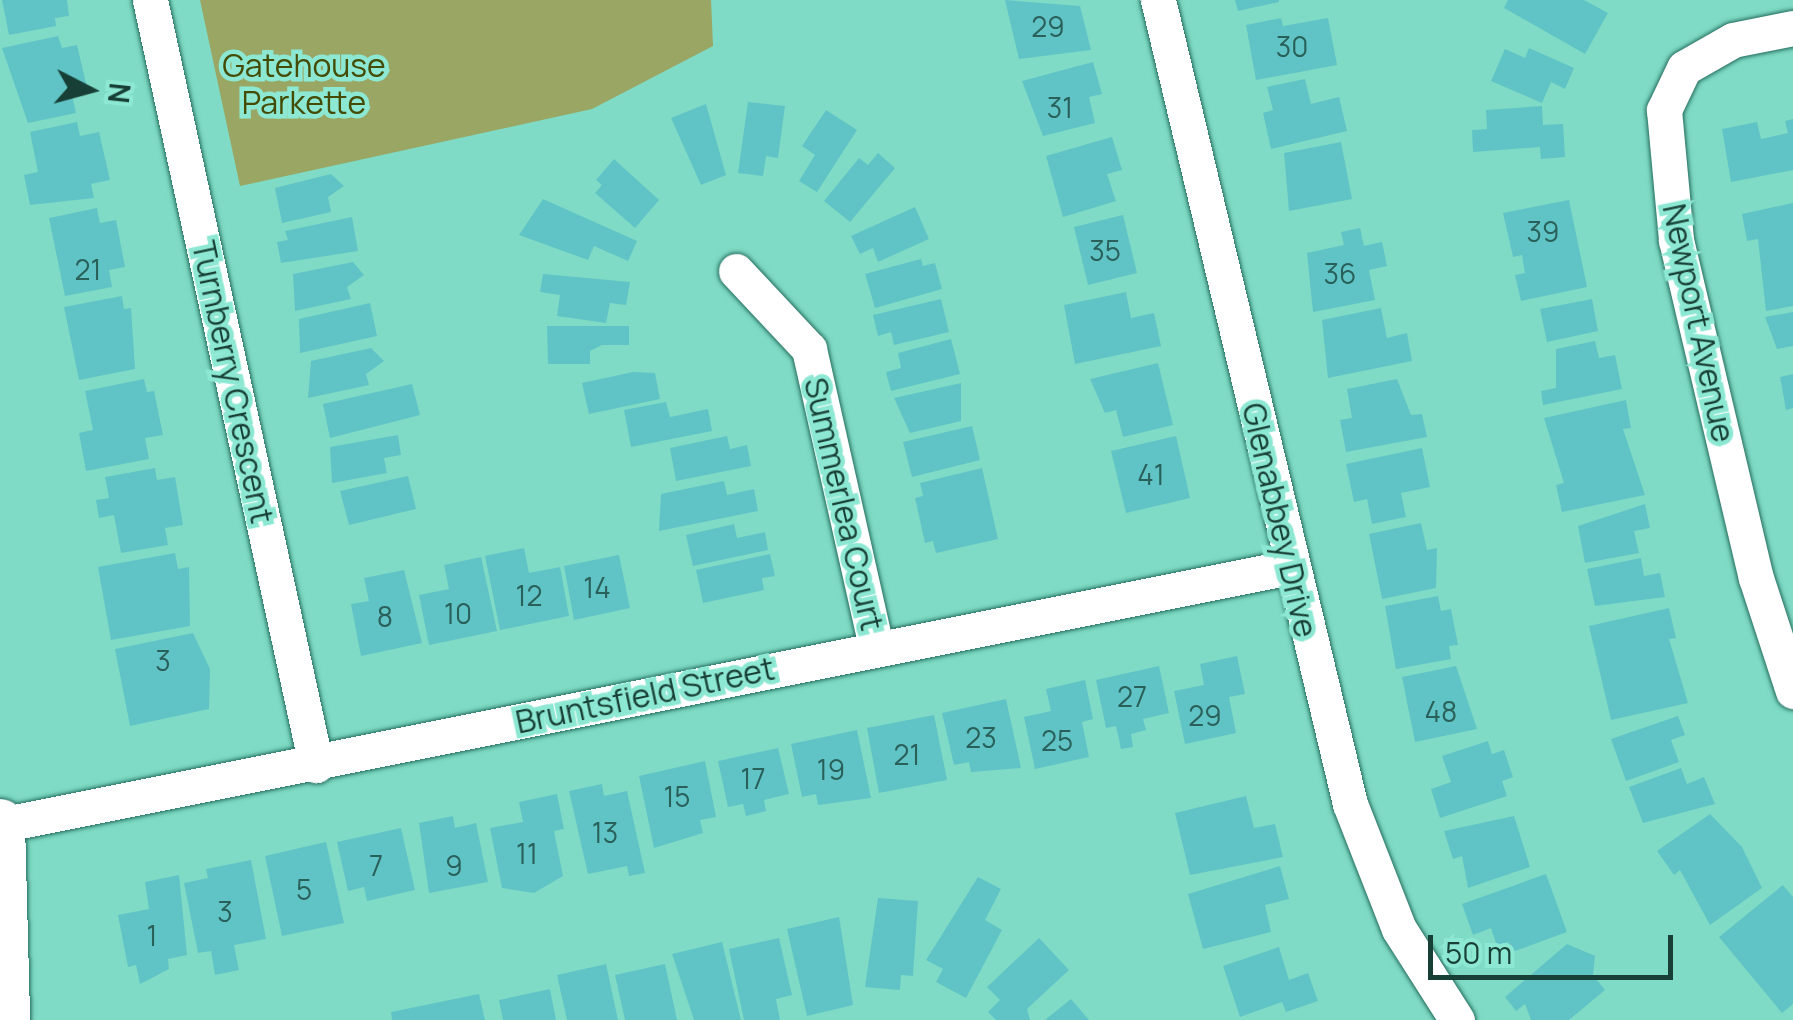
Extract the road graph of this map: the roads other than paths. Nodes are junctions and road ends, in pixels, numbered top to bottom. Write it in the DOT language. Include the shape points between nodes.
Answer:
graph roads {
  1 [pos="150,0"];
  2 [pos="1158,0"];
  3 [pos="1793,28"];
  4 [pos="736,271"];
  5 [pos="1290,567"];
  6 [pos="876,646"];
  7 [pos="1793,691"];
  8 [pos="316,764"];
  9 [pos="0,825"];
  10 [pos="4,1020"];
  11 [pos="1457,1020"];
  1 -- 8 [label="street, Turnberry Crescent"];
  2 -- 5 [label="street, Glenabbey Drive"];
  3 -- 7 [label="street, Newport Avenue" via="1733,40 1684,68 1664,110 1676,240 1756,578"];
  4 -- 6 [label="street, Summerlea Court" via="809,350"];
  5 -- 6 [label="street, Bruntsfield Street"];
  5 -- 11 [label="street, Glenabbey Drive" via="1350,804 1399,929"];
  6 -- 8 [label="street, Bruntsfield Street"];
  8 -- 9 [label="street, Bruntsfield Street"];
  9 -- 10 [label="main road"];
}
